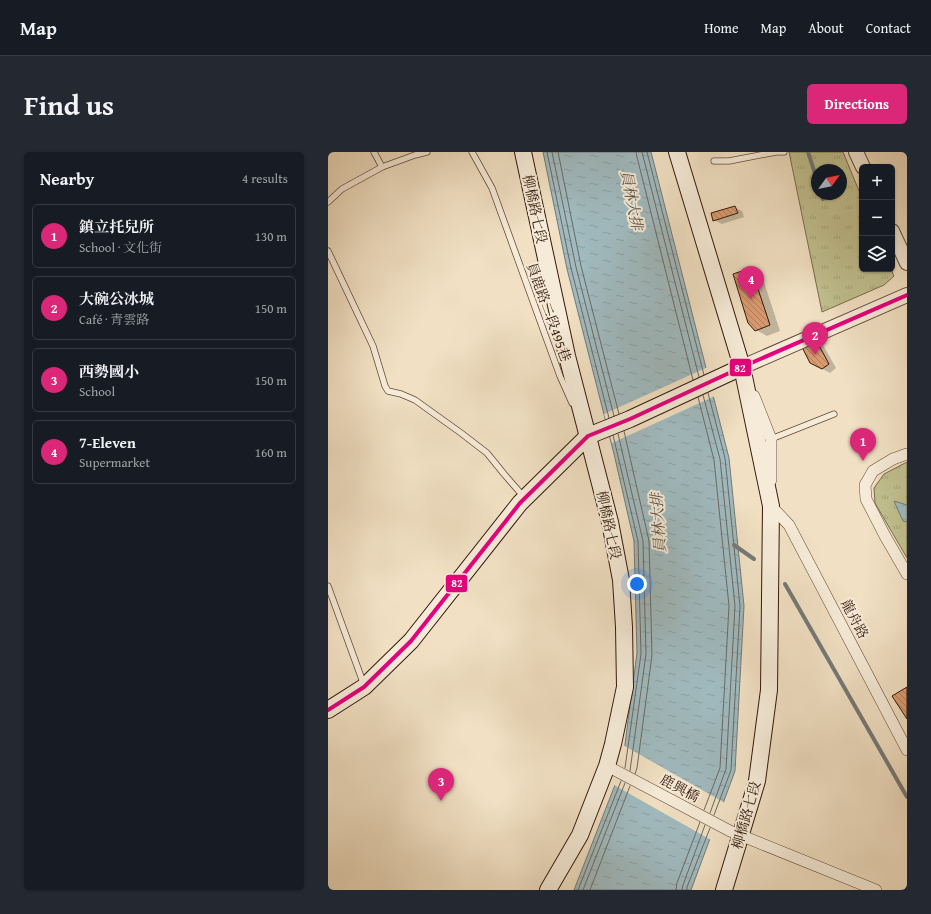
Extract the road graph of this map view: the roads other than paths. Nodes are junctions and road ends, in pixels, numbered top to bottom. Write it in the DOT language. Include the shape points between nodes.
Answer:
graph roads {
  1 [pos="374,152"];
  2 [pos="426,152"];
  3 [pos="472,152"];
  4 [pos="523,152"];
  5 [pos="677,152"];
  6 [pos="776,152"];
  7 [pos="784,152"];
  8 [pos="856,152"];
  9 [pos="714,160"];
  10 [pos="862,164"];
  11 [pos="382,167"];
  12 [pos="328,202"];
  13 [pos="894,236"];
  14 [pos="328,251"];
  15 [pos="907,263"];
  16 [pos="907,295"];
  17 [pos="742,366"];
  18 [pos="834,414"];
  19 [pos="588,436"];
  20 [pos="771,439"];
  21 [pos="907,454"];
  22 [pos="526,498"];
  23 [pos="771,506"];
  24 [pos="907,574"];
  25 [pos="328,586"];
  26 [pos="364,686"];
  27 [pos="328,710"];
  28 [pos="907,750"];
  29 [pos="612,769"];
  30 [pos="735,833"];
  31 [pos="548,890"];
  32 [pos="724,890"];
  33 [pos="876,890"];
  1 -- 11 [label="lane"];
  2 -- 11 [label="lane"];
  3 -- 19 [label="lane, 員鹿路二段495巷" via="492,188 560,376"];
  4 -- 19 [label="main road, 柳橋路七段" via="567,356"];
  5 -- 17 [label="main road, 柳橋路七段"];
  6 -- 7 [label="lane"];
  6 -- 9 [label="lane" via="729,161"];
  8 -- 10 [label="street"];
  11 -- 12 [label="lane" via="342,189"];
  13 -- 15 [label="street"];
  14 -- 22 [label="lane" via="374,346 388,391 415,400 487,453"];
  16 -- 17 [label="street"];
  17 -- 19 [label="main road"];
  17 -- 20 [label="street"];
  17 -- 23 [label="main road, 柳橋路七段"];
  18 -- 20 [label="lane"];
  19 -- 22 [label="main road"];
  19 -- 29 [label="main road, 柳橋路七段" via="612,529 621,580 625,687 613,744"];
  20 -- 23 [label="street"];
  21 -- 24 [label="street" via="873,471 865,486 866,499"];
  22 -- 26 [label="main road" via="411,641"];
  23 -- 28 [label="street, 龍舟路" via="789,525"];
  23 -- 30 [label="main road, 柳橋路七段" via="769,690 757,781"];
  25 -- 26 [label="lane"];
  26 -- 27 [label="main road"];
  29 -- 30 [label="street, 鹿興橋"];
  29 -- 31 [label="main road, 柳橋路七段" via="580,835"];
  30 -- 32 [label="main road, 柳橋路七段"];
  30 -- 33 [label="street, 鹿興橋"];
}
